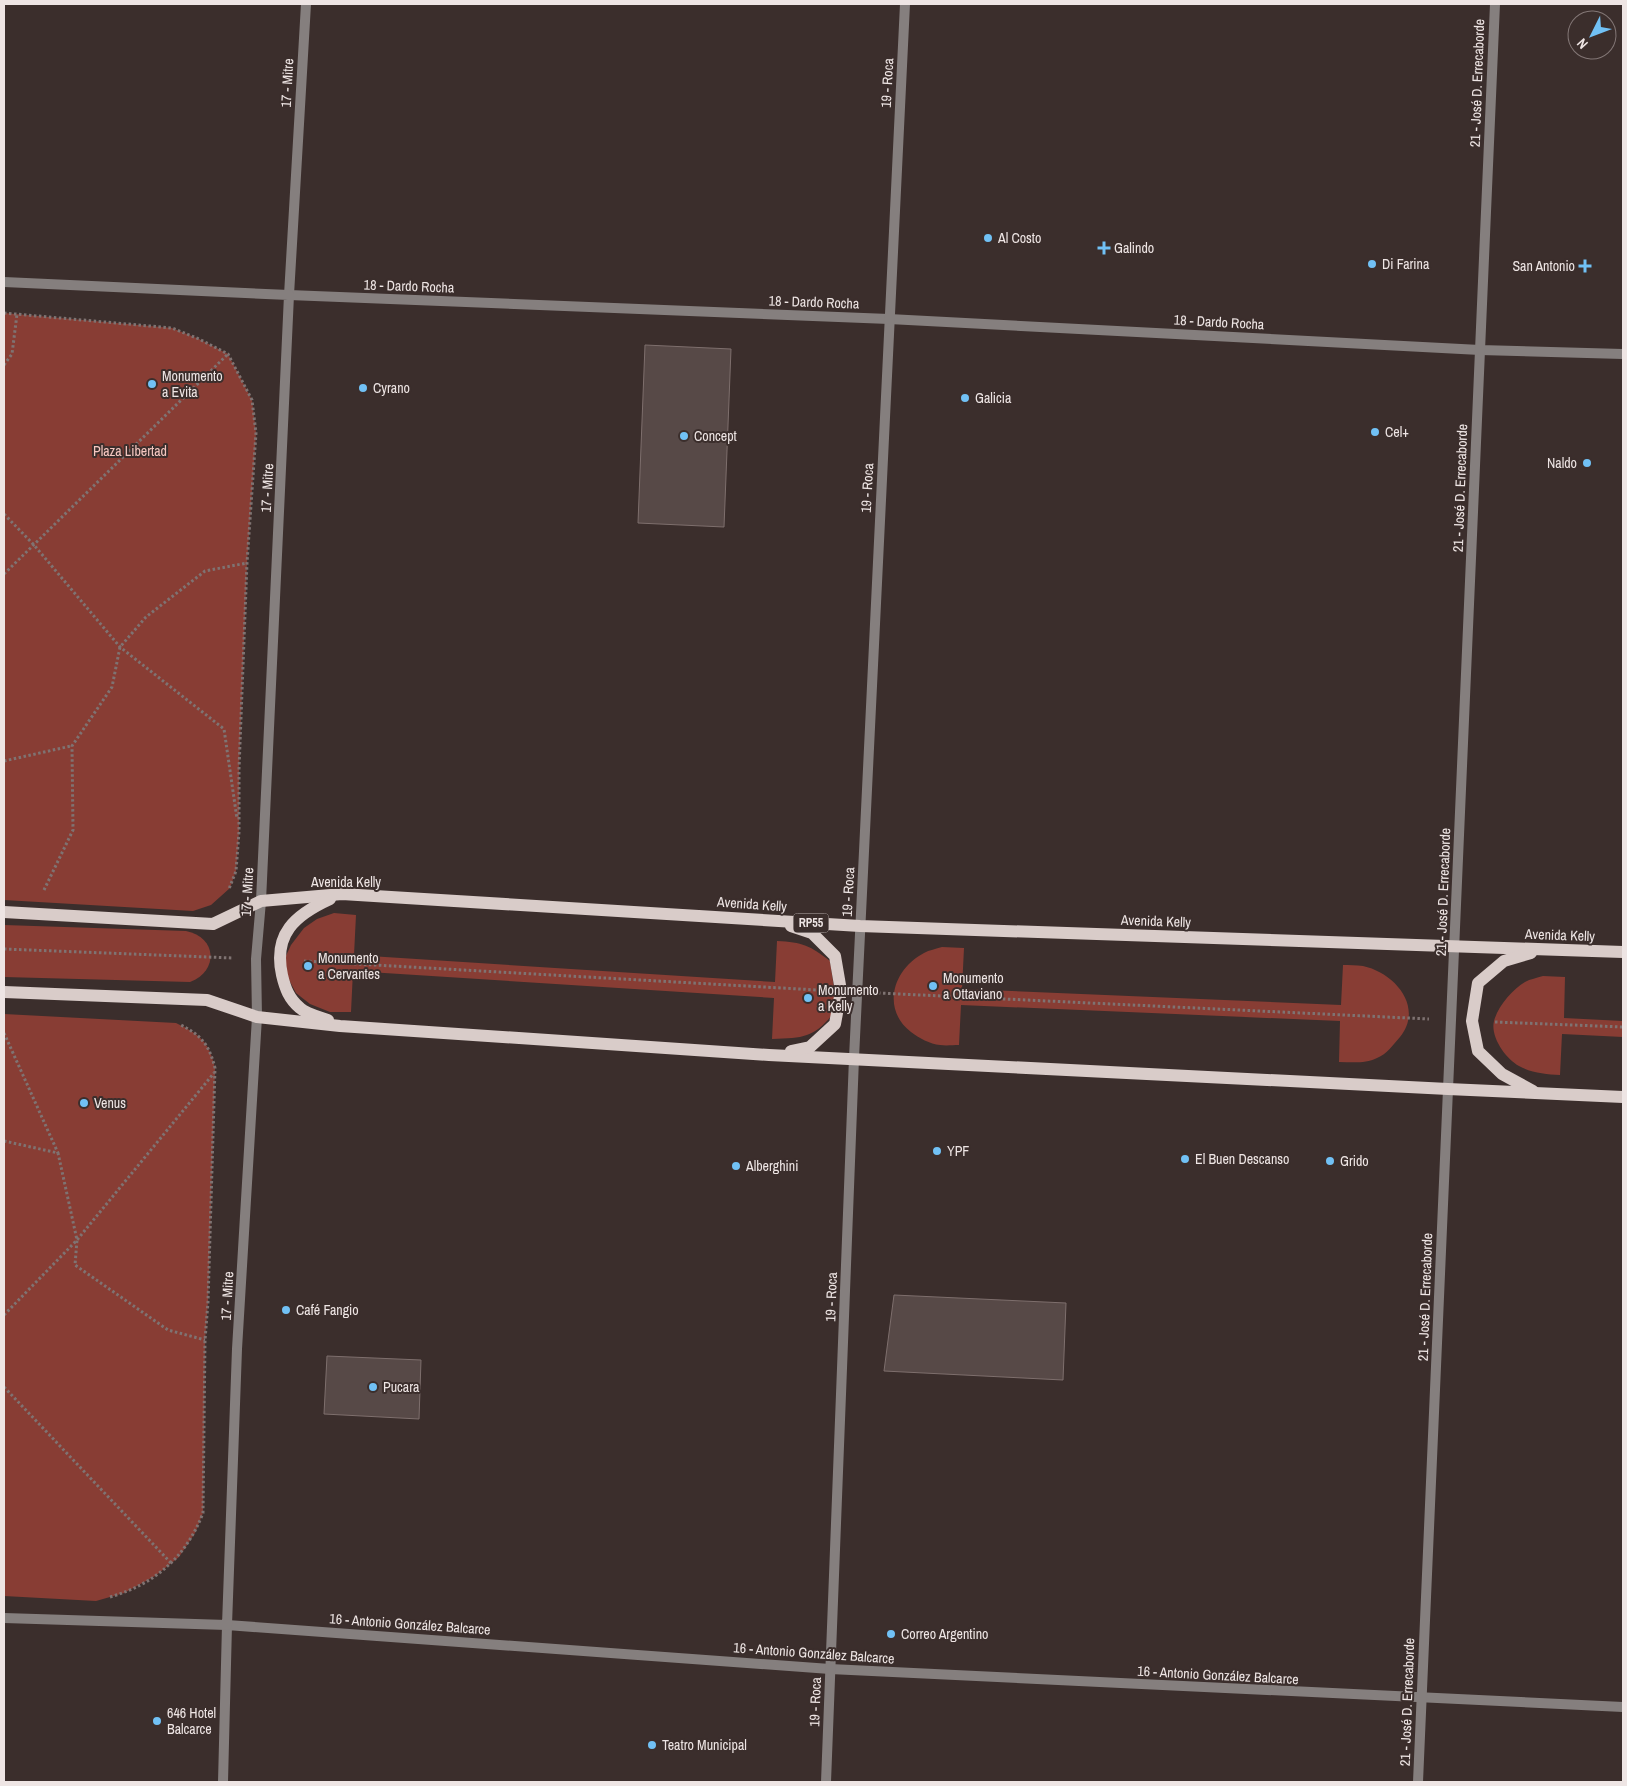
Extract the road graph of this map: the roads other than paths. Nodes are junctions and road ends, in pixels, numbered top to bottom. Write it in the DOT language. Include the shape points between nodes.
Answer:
graph roads {
  1 [pos="306,4"];
  2 [pos="905,4"];
  3 [pos="1495,4"];
  4 [pos="4,282"];
  5 [pos="289,295"];
  6 [pos="890,318"];
  7 [pos="1480,350"];
  8 [pos="1623,354"];
  9 [pos="342,894"];
  10 [pos="261,901"];
  11 [pos="4,912"];
  12 [pos="776,920"];
  13 [pos="860,926"];
  14 [pos="1454,946"];
  15 [pos="1543,949"];
  16 [pos="1623,952"];
  17 [pos="4,992"];
  18 [pos="257,1017"];
  19 [pos="340,1026"];
  20 [pos="769,1054"];
  21 [pos="854,1058"];
  22 [pos="1448,1089"];
  23 [pos="1537,1093"];
  24 [pos="1623,1096"];
  25 [pos="4,1618"];
  26 [pos="227,1625"];
  27 [pos="830,1669"];
  28 [pos="1421,1699"];
  29 [pos="1623,1707"];
  30 [pos="223,1782"];
  31 [pos="826,1782"];
  32 [pos="1418,1782"];
  1 -- 5 [label="street, 17 - Mitre"];
  2 -- 6 [label="street, 19 - Roca"];
  3 -- 7 [label="street, 21 - José D. Errecaborde"];
  4 -- 5 [label="street, 18 - Dardo Rocha"];
  5 -- 6 [label="street, 18 - Dardo Rocha"];
  5 -- 10 [label="street, 17 - Mitre"];
  6 -- 7 [label="street, 18 - Dardo Rocha"];
  6 -- 13 [label="street, 19 - Roca"];
  7 -- 8 [label="street, 18 - Dardo Rocha"];
  7 -- 14 [label="street, 21 - José D. Errecaborde"];
  9 -- 10 [label="main road, Avenida Kelly / RP55"];
  9 -- 12 [label="main road, Avenida Kelly / RP55"];
  9 -- 19 [label="main road" via="311,908 292,924 282,941 279,960 285,990 300,1009"];
  10 -- 11 [label="main road, Avenida Kelly / RP55" via="213,924"];
  10 -- 18 [label="street, 17 - Mitre" via="256,959"];
  12 -- 13 [label="main road, Avenida Kelly / RP55"];
  12 -- 20 [label="main road" via="812,933 836,956 841,991 835,1024 810,1047"];
  13 -- 14 [label="main road, Avenida Kelly / RP55"];
  13 -- 21 [label="street, 19 - Roca"];
  14 -- 15 [label="main road, Avenida Kelly / RP55"];
  14 -- 22 [label="street, 21 - José D. Errecaborde"];
  15 -- 16 [label="main road, Avenida Kelly / RP55"];
  15 -- 23 [label="main road" via="1504,961 1478,983 1472,1021 1478,1051 1502,1074"];
  17 -- 18 [label="main road" via="207,1000"];
  18 -- 19 [label="main road"];
  18 -- 26 [label="street, 17 - Mitre" via="237,1349"];
  19 -- 20 [label="main road"];
  20 -- 21 [label="main road"];
  21 -- 22 [label="main road"];
  21 -- 27 [label="street, 19 - Roca"];
  22 -- 23 [label="main road"];
  22 -- 28 [label="street, 21 - José D. Errecaborde"];
  23 -- 24 [label="main road"];
  25 -- 26 [label="street, 16 - Antonio González Balcarce"];
  26 -- 27 [label="street, 16 - Antonio González Balcarce"];
  26 -- 30 [label="street, 17 - Mitre"];
  27 -- 28 [label="street, 16 - Antonio González Balcarce"];
  27 -- 31 [label="street, 19 - Roca"];
  28 -- 29 [label="street, 16 - Antonio González Balcarce"];
  28 -- 32 [label="street, 21 - José D. Errecaborde"];
}
